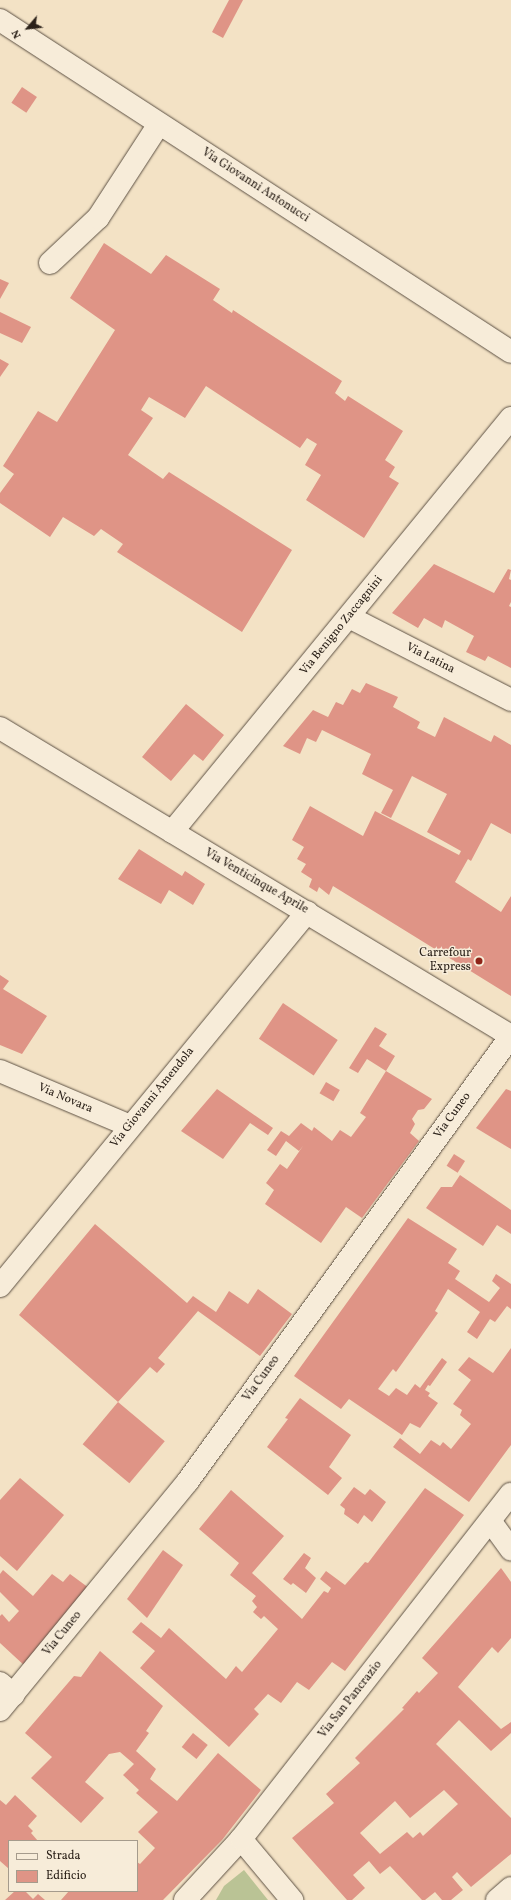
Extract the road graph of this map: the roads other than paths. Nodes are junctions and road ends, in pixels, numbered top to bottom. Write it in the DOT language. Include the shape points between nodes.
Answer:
graph roads {
  1 [pos="0,20"];
  2 [pos="159,124"];
  3 [pos="50,264"];
  4 [pos="511,352"];
  5 [pos="511,418"];
  6 [pos="349,617"];
  7 [pos="511,700"];
  8 [pos="0,728"];
  9 [pos="172,832"];
  10 [pos="307,912"];
  11 [pos="511,1036"];
  12 [pos="0,1071"];
  13 [pos="130,1126"];
  14 [pos="0,1286"];
  15 [pos="511,1494"];
  16 [pos="491,1522"];
  17 [pos="511,1550"];
  18 [pos="5,1696"];
  19 [pos="242,1839"];
  20 [pos="511,1888"];
  21 [pos="190,1898"];
  22 [pos="292,1900"];
  23 [pos="497,1900"];
  1 -- 2 [label="street, Via Giovanni Antonucci"];
  2 -- 3 [label="street" via="98,218"];
  2 -- 4 [label="street, Via Giovanni Antonucci"];
  5 -- 6 [label="street, Via Benigno Zaccagnini"];
  6 -- 7 [label="street, Via Latina"];
  6 -- 9 [label="street, Via Benigno Zaccagnini"];
  8 -- 9 [label="street, Via Venticinque Aprile"];
  9 -- 10 [label="street, Via Venticinque Aprile"];
  10 -- 11 [label="street, Via Venticinque Aprile"];
  10 -- 13 [label="street, Via Giovanni Amendola"];
  11 -- 18 [label="street, Via Cuneo" via="188,1481"];
  12 -- 13 [label="street, Via Novara"];
  13 -- 14 [label="street, Via Giovanni Amendola"];
  15 -- 16 [label="street, Via San Pancrazio"];
  16 -- 17 [label="street"];
  16 -- 19 [label="street, Via San Pancrazio"];
  19 -- 21 [label="street, Via San Pancrazio"];
  19 -- 22 [label="street"];
  20 -- 23 [label="street"];
}
